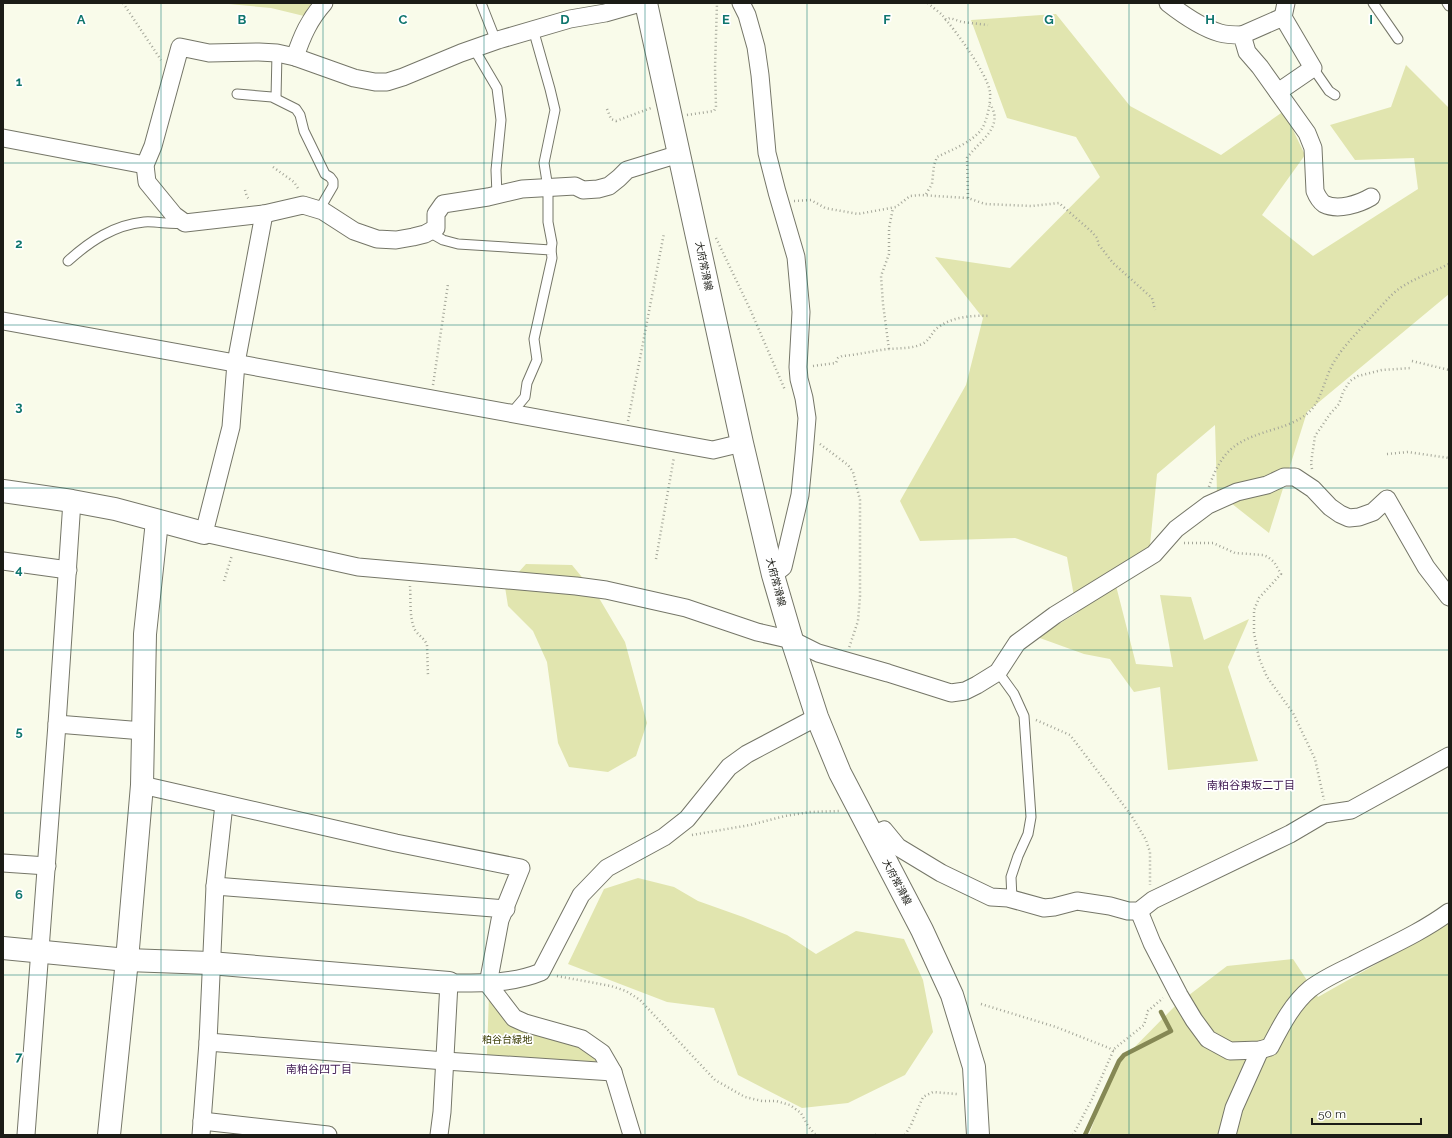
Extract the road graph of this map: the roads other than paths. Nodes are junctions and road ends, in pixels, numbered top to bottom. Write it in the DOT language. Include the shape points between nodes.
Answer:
graph roads {
  1 [pos="324,3"];
  2 [pos="481,3"];
  3 [pos="640,3"];
  4 [pos="646,3"];
  5 [pos="741,3"];
  6 [pos="1168,3"];
  7 [pos="1373,3"];
  8 [pos="1447,3"];
  9 [pos="1449,6"];
  10 [pos="1285,10"];
  11 [pos="533,30"];
  12 [pos="1242,35"];
  13 [pos="1398,39"];
  14 [pos="496,41"];
  15 [pos="474,48"];
  16 [pos="276,53"];
  17 [pos="294,57"];
  18 [pos="1313,68"];
  19 [pos="1278,92"];
  20 [pos="237,94"];
  21 [pos="1335,95"];
  22 [pos="276,98"];
  23 [pos="3,138"];
  24 [pos="679,154"];
  25 [pos="145,165"];
  26 [pos="548,188"];
  27 [pos="497,195"];
  28 [pos="1370,197"];
  29 [pos="311,208"];
  30 [pos="264,214"];
  31 [pos="185,223"];
  32 [pos="429,232"];
  33 [pos="551,250"];
  34 [pos="68,261"];
  35 [pos="3,321"];
  36 [pos="236,363"];
  37 [pos="514,415"];
  38 [pos="742,443"];
  39 [pos="3,491"];
  40 [pos="72,501"];
  41 [pos="158,521"];
  42 [pos="204,534"];
  43 [pos="3,561"];
  44 [pos="68,570"];
  45 [pos="773,575"];
  46 [pos="1449,597"];
  47 [pos="792,640"];
  48 [pos="998,672"];
  49 [pos="817,717"];
  50 [pos="57,724"];
  51 [pos="143,731"];
  52 [pos="1449,756"];
  53 [pos="142,785"];
  54 [pos="224,804"];
  55 [pos="872,835"];
  56 [pos="3,863"];
  57 [pos="47,866"];
  58 [pos="215,886"];
  59 [pos="1012,899"];
  60 [pos="506,909"];
  61 [pos="1138,911"];
  62 [pos="1449,912"];
  63 [pos="3,948"];
  64 [pos="40,952"];
  65 [pos="127,960"];
  66 [pos="210,963"];
  67 [pos="449,983"];
  68 [pos="488,984"];
  69 [pos="208,1042"];
  70 [pos="1260,1050"];
  71 [pos="445,1061"];
  72 [pos="614,1072"];
  73 [pos="202,1128"];
  74 [pos="26,1135"];
  75 [pos="109,1135"];
  76 [pos="328,1135"];
  77 [pos="439,1135"];
  78 [pos="632,1135"];
  79 [pos="978,1135"];
  80 [pos="1227,1135"];
  1 -- 17 [label="street" via="303,34"];
  2 -- 14 [label="lane"];
  3 -- 11 [label="street"];
  4 -- 24 [label="street, 大府常滑線"];
  5 -- 45 [label="street" via="756,47 767,153 796,256 801,312 798,367 807,418 800,495 783,568"];
  6 -- 12 [label="street" via="1221,34"];
  7 -- 13 [label="lane"];
  8 -- 9 [label="lane"];
  10 -- 12 [label="street"];
  10 -- 18 [label="street"];
  11 -- 14 [label="street"];
  11 -- 26 [label="lane" via="554,110 544,163"];
  12 -- 19 [label="street" via="1247,52"];
  14 -- 15 [label="street"];
  15 -- 17 [label="street" via="403,78 387,82 354,78"];
  15 -- 27 [label="lane" via="497,88 501,120 496,170"];
  16 -- 17 [label="street"];
  16 -- 22 [label="lane"];
  16 -- 25 [label="street" via="209,53 180,47 153,146"];
  18 -- 19 [label="street"];
  18 -- 21 [label="lane" via="1329,91"];
  19 -- 28 [label="street" via="1310,140 1313,148 1315,191 1318,197 1325,204 1338,207"];
  20 -- 22 [label="lane"];
  22 -- 29 [label="lane" via="296,108 324,174 330,176 333,181 333,186"];
  23 -- 25 [label="street"];
  24 -- 26 [label="street" via="627,170 609,186 598,189 583,190 575,186"];
  24 -- 38 [label="street, 大府常滑線"];
  25 -- 31 [label="street" via="147,182"];
  26 -- 27 [label="street" via="522,189"];
  26 -- 33 [label="lane"];
  27 -- 32 [label="street" via="443,204 436,214 436,228"];
  29 -- 30 [label="street"];
  29 -- 32 [label="street" via="323,211 354,231 377,238 396,240 413,238"];
  30 -- 31 [label="street"];
  30 -- 36 [label="street"];
  31 -- 34 [label="lane" via="145,222 122,227 99,236"];
  32 -- 33 [label="lane" via="443,240 458,244"];
  33 -- 37 [label="lane" via="552,258 534,338 537,360 527,383 525,397 514,410"];
  35 -- 36 [label="street"];
  36 -- 37 [label="street"];
  36 -- 42 [label="street" via="231,427"];
  37 -- 38 [label="street" via="713,450"];
  38 -- 45 [label="street, 大府常滑線"];
  39 -- 40 [label="street"];
  40 -- 41 [label="street"];
  40 -- 44 [label="street"];
  41 -- 42 [label="street"];
  41 -- 51 [label="street" via="145,634"];
  42 -- 47 [label="street" via="358,567 606,590 686,608 757,632"];
  43 -- 44 [label="street"];
  44 -- 50 [label="street"];
  45 -- 47 [label="street, 大府常滑線"];
  46 -- 48 [label="street" via="1426,566 1387,499 1373,512 1349,518 1330,507 1311,488 1295,477 1284,477 1267,485 1237,492 1208,505 1176,529 1154,554 1055,615 1017,642"];
  47 -- 48 [label="street" via="818,654 951,693 965,691"];
  47 -- 49 [label="street, 大府常滑線"];
  48 -- 59 [label="lane" via="1014,694 1024,716 1030,817 1028,834 1012,877"];
  49 -- 55 [label="street, 大府常滑線" via="840,773"];
  49 -- 68 [label="street" via="747,754 729,767 687,819 670,833 607,868 581,895 541,972 529,977"];
  50 -- 51 [label="street"];
  50 -- 57 [label="street"];
  51 -- 53 [label="street"];
  52 -- 61 [label="street" via="1351,810 1324,814 1290,834 1153,900"];
  53 -- 54 [label="street"];
  53 -- 65 [label="street"];
  54 -- 58 [label="street"];
  54 -- 60 [label="street" via="521,868"];
  55 -- 59 [label="street" via="884,830 898,847 941,873 991,897"];
  55 -- 79 [label="street, 大府常滑線" via="922,930 952,996 974,1067"];
  56 -- 57 [label="street"];
  57 -- 64 [label="street"];
  58 -- 60 [label="street"];
  58 -- 66 [label="street"];
  59 -- 61 [label="street" via="1044,908 1077,901"];
  60 -- 68 [label="street" via="500,920"];
  61 -- 70 [label="street" via="1173,982 1208,1040 1230,1051"];
  62 -- 70 [label="street" via="1423,930 1329,977 1310,990 1295,1006 1270,1047"];
  63 -- 64 [label="street"];
  64 -- 65 [label="street"];
  64 -- 74 [label="street"];
  65 -- 66 [label="street"];
  65 -- 75 [label="street"];
  66 -- 67 [label="street"];
  66 -- 69 [label="street"];
  67 -- 68 [label="street"];
  67 -- 71 [label="street"];
  68 -- 72 [label="street" via="514,1018 582,1039 602,1053"];
  69 -- 71 [label="street"];
  69 -- 73 [label="street"];
  70 -- 80 [label="street" via="1234,1108"];
  71 -- 72 [label="street"];
  71 -- 77 [label="street"];
  72 -- 78 [label="street"];
  73 -- 76 [label="street"];
}
